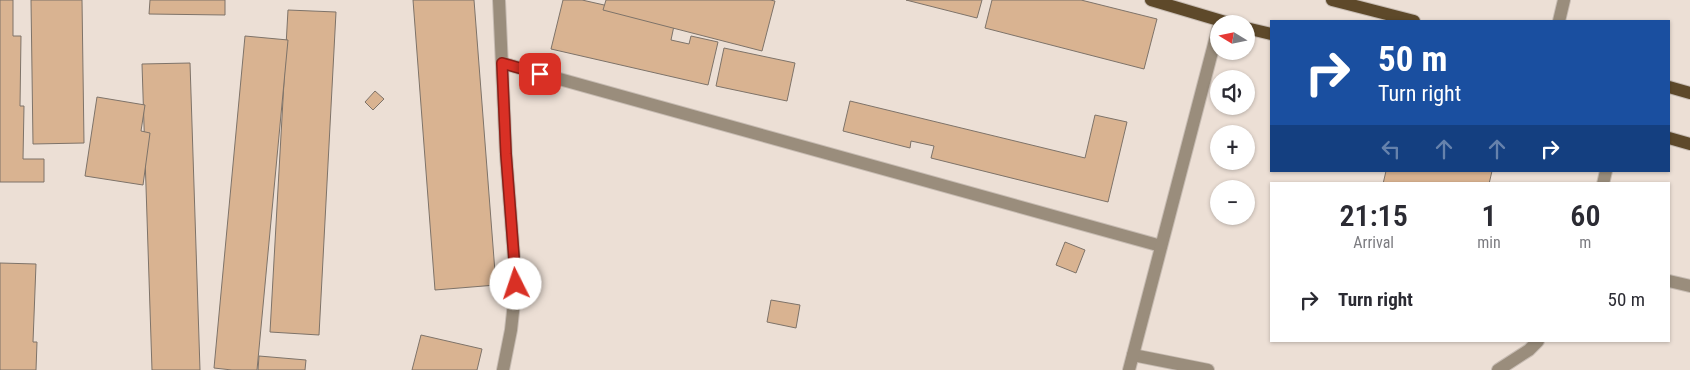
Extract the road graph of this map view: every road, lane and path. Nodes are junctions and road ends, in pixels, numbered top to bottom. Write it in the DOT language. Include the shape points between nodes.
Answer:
graph roads {
  1 [pos="498,0"];
  2 [pos="1151,0"];
  3 [pos="1332,0"];
  4 [pos="1564,0"];
  5 [pos="1210,19"];
  6 [pos="1410,20"];
  7 [pos="1559,20"];
  8 [pos="1255,30"];
  9 [pos="1270,34"];
  10 [pos="1212,60"];
  11 [pos="502,63"];
  12 [pos="1670,87"];
  13 [pos="1690,93"];
  14 [pos="1670,138"];
  15 [pos="1690,144"];
  16 [pos="1161,246"];
  17 [pos="1670,281"];
  18 [pos="1690,286"];
  19 [pos="1537,342"];
  20 [pos="1133,355"];
  21 [pos="503,370"];
  22 [pos="1129,370"];
  23 [pos="1208,370"];
  24 [pos="1498,370"];
  1 -- 11 [label="street"];
  2 -- 5 [label="main road"];
  3 -- 6 [label="main road"];
  4 -- 7 [label="street"];
  8 -- 9 [label="main road"];
  10 -- 16 [label="street"];
  11 -- 16 [label="street"];
  11 -- 21 [label="street" via="516,284"];
  12 -- 13 [label="main road"];
  14 -- 15 [label="main road"];
  16 -- 20 [label="street"];
  17 -- 18 [label="street"];
  19 -- 24 [label="street"];
  20 -- 22 [label="street"];
  20 -- 23 [label="street"];
}
